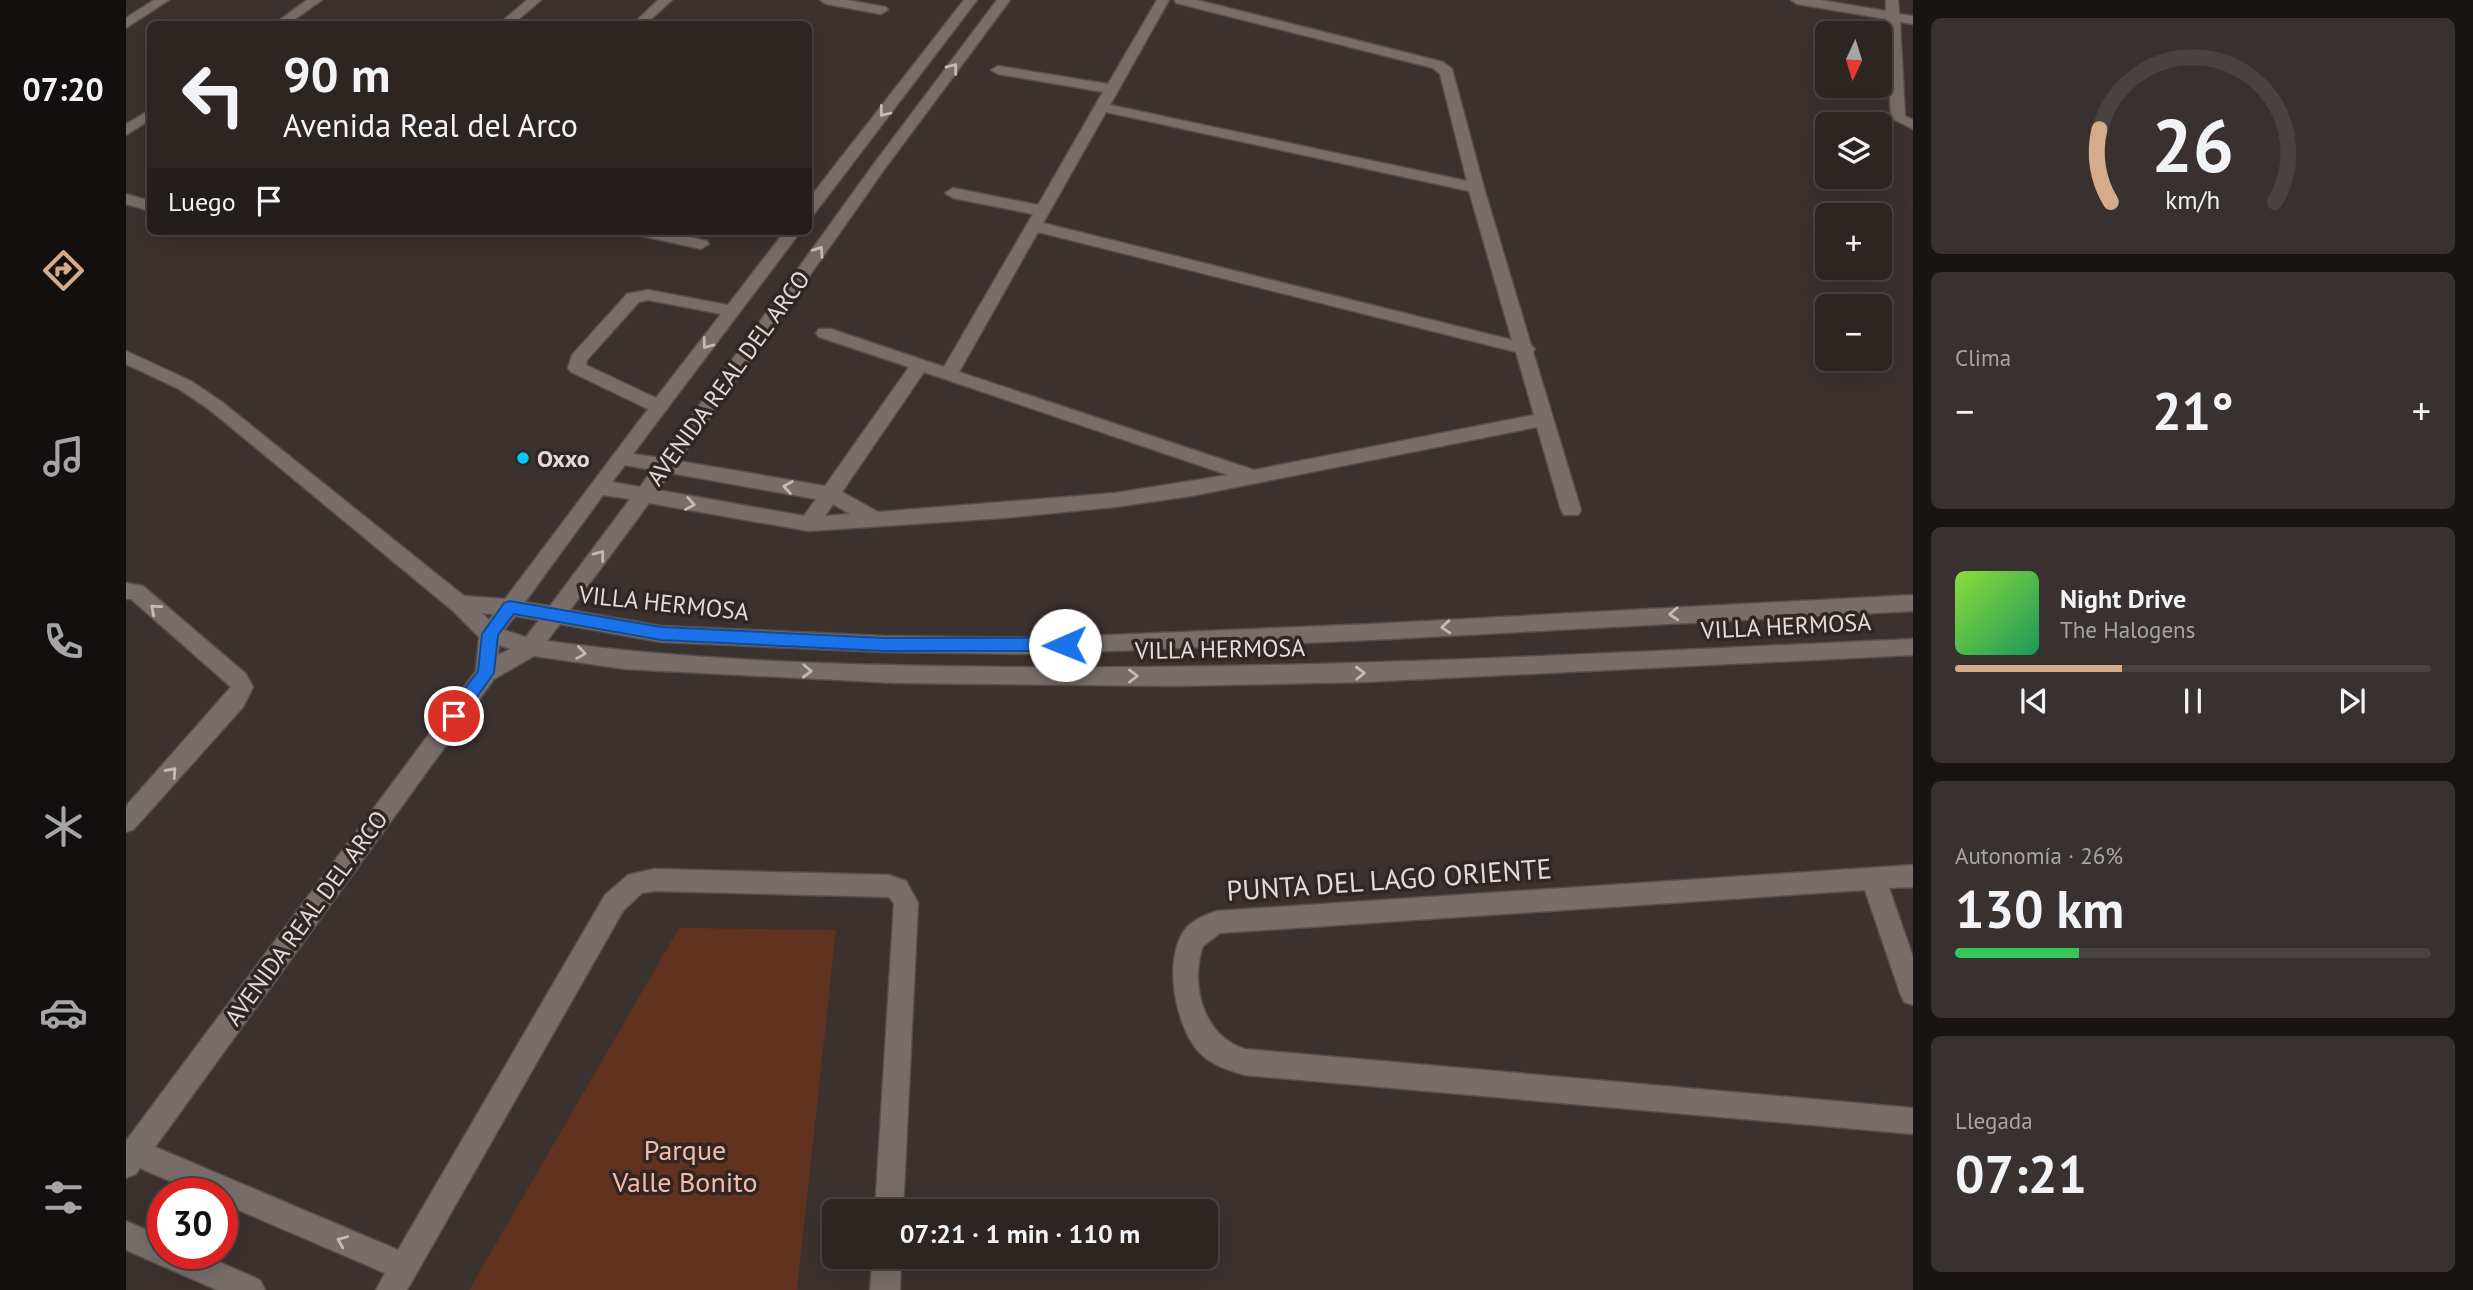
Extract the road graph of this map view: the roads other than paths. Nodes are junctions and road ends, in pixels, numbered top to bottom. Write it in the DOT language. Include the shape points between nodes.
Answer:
graph roads {
  1 [pos="163,0"];
  2 [pos="316,0"];
  3 [pos="535,0"];
  4 [pos="666,0"];
  5 [pos="826,0"];
  6 [pos="971,0"];
  7 [pos="1004,0"];
  8 [pos="1163,0"];
  9 [pos="1181,0"];
  10 [pos="1797,0"];
  11 [pos="1892,0"];
  12 [pos="881,10"];
  13 [pos="1894,16"];
  14 [pos="1913,20"];
  15 [pos="284,21"];
  16 [pos="509,21"];
  17 [pos="642,21"];
  18 [pos="126,24"];
  19 [pos="998,70"];
  20 [pos="1112,89"];
  21 [pos="1102,107"];
  22 [pos="147,116"];
  23 [pos="1913,125"];
  24 [pos="126,131"];
  25 [pos="850,157"];
  26 [pos="881,164"];
  27 [pos="1476,188"];
  28 [pos="953,193"];
  29 [pos="126,199"];
  30 [pos="147,205"];
  31 [pos="812,206"];
  32 [pos="1043,211"];
  33 [pos="1034,226"];
  34 [pos="658,235"];
  35 [pos="790,235"];
  36 [pos="701,244"];
  37 [pos="732,311"];
  38 [pos="825,333"];
  39 [pos="1526,349"];
  40 [pos="126,357"];
  41 [pos="920,364"];
  42 [pos="949,374"];
  43 [pos="659,407"];
  44 [pos="1545,419"];
  45 [pos="620,457"];
  46 [pos="665,467"];
  47 [pos="1251,476"];
  48 [pos="598,487"];
  49 [pos="830,494"];
  50 [pos="644,496"];
  51 [pos="1571,510"];
  52 [pos="873,518"];
  53 [pos="809,524"];
  54 [pos="126,591"];
  55 [pos="1913,603"];
  56 [pos="459,604"];
  57 [pos="510,607"];
  58 [pos="553,617"];
  59 [pos="490,634"];
  60 [pos="531,647"];
  61 [pos="1913,647"];
  62 [pos="486,673"];
  63 [pos="126,822"];
  64 [pos="1913,876"];
  65 [pos="1873,877"];
  66 [pos="1913,993"];
  67 [pos="1913,1121"];
  68 [pos="130,1158"];
  69 [pos="890,1199"];
  70 [pos="126,1235"];
  71 [pos="147,1244"];
  72 [pos="202,1269"];
  73 [pos="886,1269"];
  74 [pos="398,1279"];
  75 [pos="250,1290"];
  76 [pos="885,1290"];
  1 -- 18 [label="street"];
  2 -- 15 [label="street"];
  3 -- 16 [label="street"];
  4 -- 17 [label="street"];
  5 -- 12 [label="street"];
  6 -- 25 [label="street, one-way"];
  26 -- 7 [label="street, AVENIDA REAL DEL ARCO, one-way"];
  8 -- 20 [label="street"];
  9 -- 27 [label="street" via="1438,65 1451,78"];
  10 -- 13 [label="street"];
  11 -- 13 [label="street"];
  13 -- 14 [label="street"];
  13 -- 23 [label="street" via="1898,118"];
  19 -- 20 [label="street"];
  20 -- 21 [label="street"];
  21 -- 27 [label="street"];
  21 -- 32 [label="street"];
  22 -- 24 [label="street"];
  25 -- 26 [label="street"];
  25 -- 31 [label="street"];
  46 -- 26 [label="street, AVENIDA REAL DEL ARCO, one-way"];
  27 -- 39 [label="street"];
  28 -- 32 [label="street"];
  29 -- 30 [label="street"];
  32 -- 33 [label="street"];
  33 -- 39 [label="street"];
  33 -- 42 [label="street"];
  34 -- 36 [label="street"];
  35 -- 37 [label="street, AVENIDA REAL DEL ARCO"];
  37 -- 43 [label="street, AVENIDA REAL DEL ARCO, one-way"];
  37 -- 43 [label="street" via="648,295 633,298 578,359 577,368"];
  38 -- 41 [label="street"];
  39 -- 44 [label="street"];
  40 -- 56 [label="street, VILLA HERMOSA" via="216,405"];
  41 -- 42 [label="street"];
  41 -- 49 [label="street"];
  42 -- 47 [label="street"];
  43 -- 45 [label="street, AVENIDA REAL DEL ARCO"];
  44 -- 47 [label="street"];
  44 -- 51 [label="street"];
  45 -- 46 [label="street"];
  45 -- 48 [label="street, AVENIDA REAL DEL ARCO"];
  49 -- 46 [label="street, one-way"];
  46 -- 50 [label="street, AVENIDA REAL DEL ARCO"];
  47 -- 52 [label="street" via="1115,500"];
  48 -- 50 [label="street"];
  48 -- 57 [label="street, AVENIDA REAL DEL ARCO"];
  49 -- 52 [label="street"];
  49 -- 53 [label="street"];
  50 -- 53 [label="street, one-way"];
  58 -- 50 [label="street, AVENIDA REAL DEL ARCO, one-way"];
  52 -- 53 [label="street"];
  63 -- 54 [label="street, one-way" via="235,701 242,687 136,592"];
  55 -- 58 [label="street, VILLA HERMOSA, one-way" via="1039,646 661,634"];
  56 -- 57 [label="street, VILLA HERMOSA"];
  56 -- 59 [label="street, VILLA HERMOSA"];
  57 -- 58 [label="street, VILLA HERMOSA"];
  57 -- 59 [label="street, AVENIDA REAL DEL ARCO"];
  58 -- 60 [label="street, AVENIDA REAL DEL ARCO"];
  59 -- 60 [label="street, VILLA HERMOSA"];
  59 -- 62 [label="street"];
  60 -- 61 [label="street, VILLA HERMOSA, one-way" via="729,667 1161,677 1364,673"];
  60 -- 62 [label="street, AVENIDA REAL DEL ARCO"];
  62 -- 68 [label="street, AVENIDA REAL DEL ARCO"];
  64 -- 65 [label="street, PUNTA DEL LAGO ORIENTE"];
  65 -- 66 [label="street"];
  65 -- 67 [label="street, PUNTA DEL LAGO ORIENTE" via="1217,922 1195,936 1186,964 1189,1001 1207,1042 1226,1056 1245,1062"];
  74 -- 68 [label="street, one-way"];
  69 -- 74 [label="street" via="906,903 902,894 889,886 653,880 636,883 614,903"];
  70 -- 71 [label="street"];
  72 -- 75 [label="street"];
  73 -- 76 [label="street"];
}
